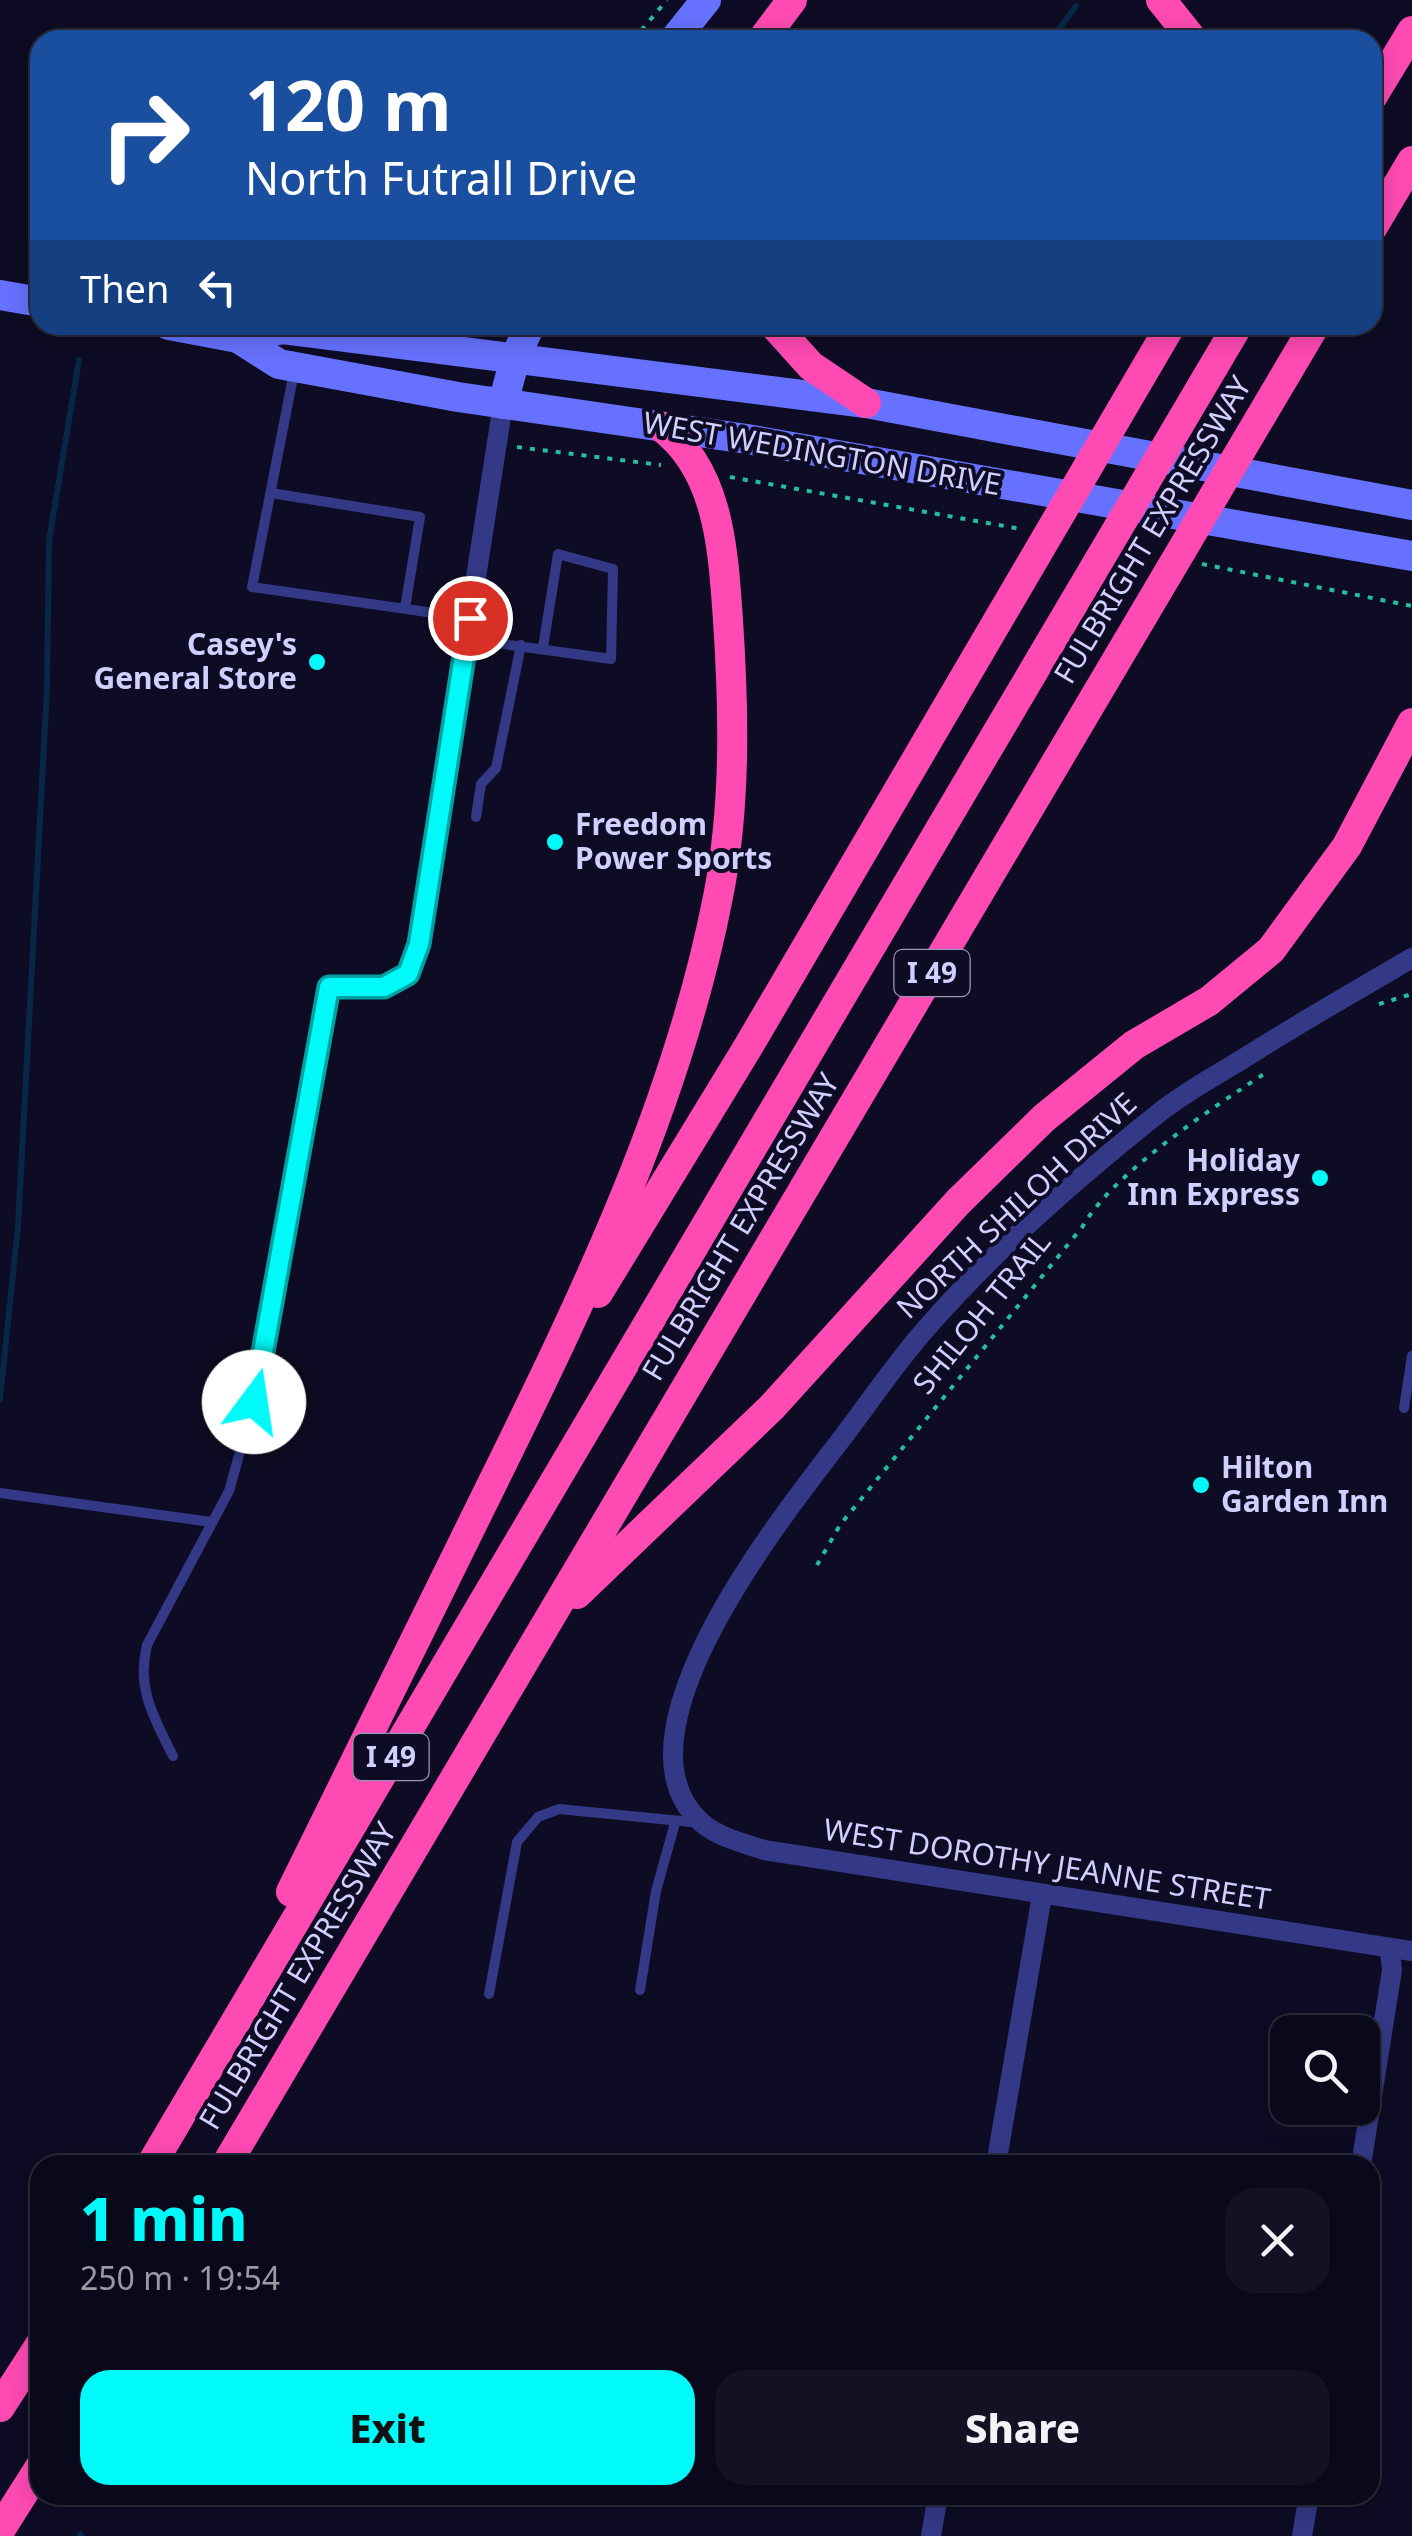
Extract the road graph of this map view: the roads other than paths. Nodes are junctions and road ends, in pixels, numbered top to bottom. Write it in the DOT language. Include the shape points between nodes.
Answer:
graph roads {
  1 [pos="706,0"];
  2 [pos="792,0"];
  3 [pos="1161,0"];
  4 [pos="682,30"];
  5 [pos="770,30"];
  6 [pos="1185,30"];
  7 [pos="1412,31"];
  8 [pos="1382,80"];
  9 [pos="1412,162"];
  10 [pos="1382,212"];
  11 [pos="0,295"];
  12 [pos="30,300"];
  13 [pos="222,335"];
  14 [pos="253,335"];
  15 [pos="331,335"];
  16 [pos="525,335"];
  17 [pos="783,335"];
  18 [pos="1165,335"];
  19 [pos="1232,335"];
  20 [pos="1309,335"];
  21 [pos="238,338"];
  22 [pos="514,358"];
  23 [pos="296,367"];
  24 [pos="866,403"];
  25 [pos="503,404"];
  26 [pos="660,426"];
  27 [pos="270,493"];
  28 [pos="311,500"];
  29 [pos="1412,504"];
  30 [pos="344,505"];
  31 [pos="377,510"];
  32 [pos="309,514"];
  33 [pos="341,520"];
  34 [pos="375,526"];
  35 [pos="1412,556"];
  36 [pos="406,608"];
  37 [pos="469,628"];
  38 [pos="521,644"];
  39 [pos="543,647"];
  40 [pos="1412,722"];
  41 [pos="476,817"];
  42 [pos="1412,958"];
  43 [pos="329,987"];
  44 [pos="1412,1356"];
  45 [pos="545,1376"];
  46 [pos="1404,1408"];
  47 [pos="0,1493"];
  48 [pos="212,1522"];
  49 [pos="550,1620"];
  50 [pos="173,1756"];
  51 [pos="687,1804"];
  52 [pos="675,1823"];
  53 [pos="702,1823"];
  54 [pos="1042,1895"];
  55 [pos="1390,1950"];
  56 [pos="1412,1952"];
  57 [pos="640,1990"];
  58 [pos="489,1994"];
  59 [pos="184,2110"];
  60 [pos="157,2155"];
  61 [pos="232,2155"];
  62 [pos="998,2155"];
  63 [pos="1363,2155"];
  64 [pos="30,2361"];
  65 [pos="0,2407"];
  66 [pos="30,2483"];
  67 [pos="936,2505"];
  68 [pos="1307,2505"];
  69 [pos="0,2530"];
  70 [pos="931,2536"];
  71 [pos="1302,2536"];
  1 -- 4 [label="main road"];
  2 -- 5 [label="highway"];
  3 -- 6 [label="highway"];
  7 -- 8 [label="highway"];
  9 -- 10 [label="highway"];
  11 -- 12 [label="main road"];
  13 -- 21 [label="main road, WEST WEDINGTON DRIVE"];
  14 -- 21 [label="main road, WEST WEDINGTON DRIVE"];
  15 -- 22 [label="main road, WEST WEDINGTON DRIVE"];
  16 -- 22 [label="main road"];
  17 -- 24 [label="highway" via="811,366"];
  18 -- 45 [label="highway" via="748,1047"];
  19 -- 59 [label="highway, FULBRIGHT EXPRESSWAY / I 49"];
  20 -- 49 [label="highway, FULBRIGHT EXPRESSWAY / I 49"];
  21 -- 23 [label="main road, WEST WEDINGTON DRIVE"];
  22 -- 24 [label="main road, WEST WEDINGTON DRIVE"];
  22 -- 25 [label="main road"];
  23 -- 25 [label="main road, WEST WEDINGTON DRIVE"];
  23 -- 27 [label="lane"];
  24 -- 29 [label="main road, WEST WEDINGTON DRIVE"];
  25 -- 26 [label="main road, WEST WEDINGTON DRIVE"];
  25 -- 37 [label="street"];
  26 -- 35 [label="main road, WEST WEDINGTON DRIVE"];
  26 -- 45 [label="highway" via="682,442 700,472 722,554 730,778 719,892 681,1041 640,1162"];
  27 -- 28 [label="lane"];
  27 -- 36 [label="lane" via="252,586"];
  28 -- 30 [label="lane"];
  28 -- 32 [label="lane"];
  30 -- 31 [label="lane"];
  30 -- 33 [label="lane"];
  31 -- 34 [label="lane"];
  31 -- 36 [label="lane" via="420,518"];
  36 -- 37 [label="lane"];
  37 -- 38 [label="lane"];
  37 -- 43 [label="street" via="419,944 408,974 384,987"];
  38 -- 39 [label="lane"];
  38 -- 41 [label="lane" via="496,768 482,784"];
  39 -- 39 [label="lane" via="558,554 613,569 610,659"];
  40 -- 49 [label="highway" via="1347,846 1271,950 1044,1118 958,1202 772,1407"];
  42 -- 51 [label="street, NORTH SHILOH DRIVE" via="1164,1108 931,1322 749,1562 721,1609 679,1712 676,1761"];
  43 -- 48 [label="lane" via="262,1373 228,1491"];
  44 -- 46 [label="lane"];
  45 -- 59 [label="highway"];
  47 -- 48 [label="lane"];
  48 -- 50 [label="lane" via="146,1645 141,1667 150,1711"];
  49 -- 61 [label="highway, FULBRIGHT EXPRESSWAY / I 49"];
  51 -- 53 [label="street, WEST DOROTHY JEANNE STREET"];
  52 -- 53 [label="lane"];
  52 -- 57 [label="lane"];
  52 -- 58 [label="lane" via="559,1809 538,1817 517,1842"];
  53 -- 54 [label="street, WEST DOROTHY JEANNE STREET" via="764,1850"];
  54 -- 55 [label="street, WEST DOROTHY JEANNE STREET"];
  54 -- 62 [label="street"];
  55 -- 56 [label="street, WEST DOROTHY JEANNE STREET"];
  55 -- 63 [label="street"];
  59 -- 60 [label="highway, FULBRIGHT EXPRESSWAY / I 49"];
  64 -- 65 [label="highway"];
  66 -- 69 [label="highway"];
  67 -- 70 [label="street"];
  68 -- 71 [label="street"];
}
